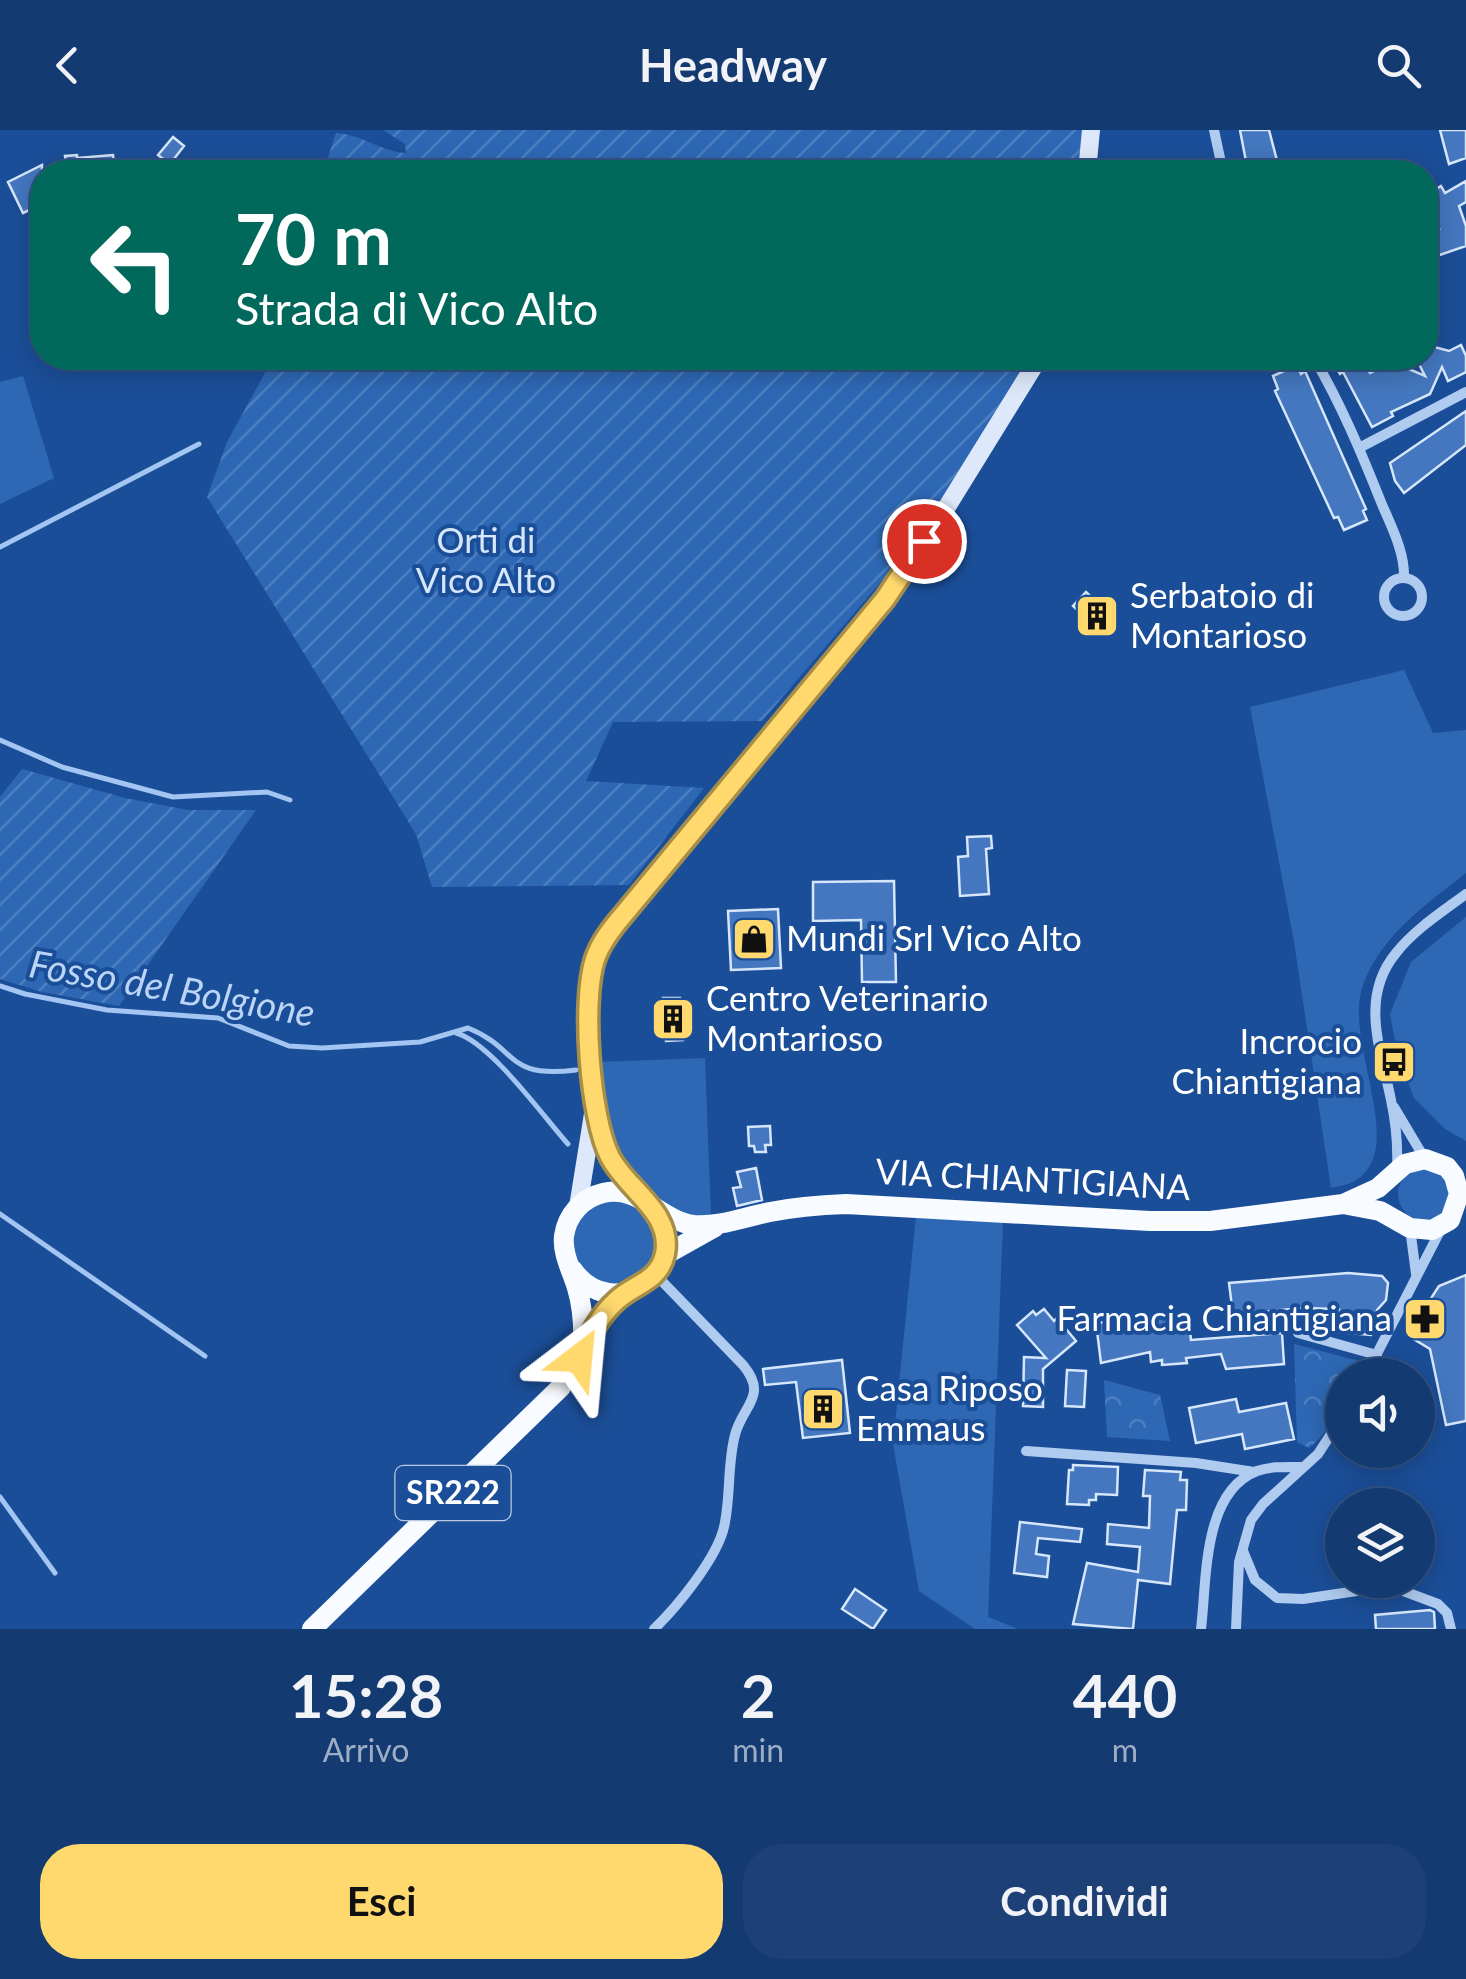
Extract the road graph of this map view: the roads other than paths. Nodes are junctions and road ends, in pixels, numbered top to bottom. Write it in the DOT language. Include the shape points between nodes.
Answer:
graph roads {
  1 [pos="1092,130"];
  2 [pos="1214,130"];
  3 [pos="1088,160"];
  4 [pos="1220,160"];
  5 [pos="1032,370"];
  6 [pos="1321,370"];
  7 [pos="1466,392"];
  8 [pos="1359,448"];
  9 [pos="1404,578"];
  10 [pos="1466,894"];
  11 [pos="1392,1102"];
  12 [pos="595,1104"];
  13 [pos="1425,1159"];
  14 [pos="1394,1175"];
  15 [pos="1460,1176"];
  16 [pos="644,1201"];
  17 [pos="1462,1201"];
  18 [pos="1343,1204"];
  19 [pos="578,1207"];
  20 [pos="1402,1223"];
  21 [pos="720,1224"];
  22 [pos="1442,1226"];
  23 [pos="568,1264"];
  24 [pos="663,1272"];
  25 [pos="1416,1274"];
  26 [pos="626,1292"];
  27 [pos="1298,1334"];
  28 [pos="583,1348"];
  29 [pos="1376,1354"];
  30 [pos="1374,1358"];
  31 [pos="1325,1444"];
  32 [pos="1026,1452"];
  33 [pos="1305,1467"];
  34 [pos="1254,1472"];
  35 [pos="1243,1551"];
  36 [pos="312,1629"];
  37 [pos="654,1629"];
  38 [pos="1201,1629"];
  39 [pos="1236,1629"];
  40 [pos="1451,1629"];
  1 -- 3 [label="street"];
  2 -- 4 [label="street"];
  5 -- 12 [label="street" via="885,599 606,938 589,990"];
  6 -- 8 [label="street"];
  7 -- 8 [label="street"];
  8 -- 9 [label="street" via="1394,532"];
  10 -- 11 [label="street" via="1404,944 1380,982 1376,1029"];
  11 -- 13 [label="street"];
  11 -- 14 [label="street"];
  12 -- 16 [label="street" via="609,1154"];
  12 -- 19 [label="street"];
  13 -- 14 [label="main road, VIA CHIANTIGIANA"];
  13 -- 15 [label="main road"];
  14 -- 18 [label="main road, VIA CHIANTIGIANA"];
  14 -- 20 [label="main road" via="1388,1198"];
  15 -- 17 [label="main road"];
  16 -- 19 [label="main road, VIA CHIANTIGIANA" via="606,1192"];
  16 -- 21 [label="main road, VIA CHIANTIGIANA" via="677,1221"];
  16 -- 24 [label="main road" via="666,1237"];
  17 -- 22 [label="main road"];
  18 -- 20 [label="main road, VIA CHIANTIGIANA" via="1374,1208"];
  18 -- 21 [label="main road, VIA CHIANTIGIANA" via="1178,1222 825,1204"];
  19 -- 23 [label="main road" via="564,1234"];
  20 -- 22 [label="main road, VIA CHIANTIGIANA"];
  20 -- 25 [label="street"];
  21 -- 24 [label="main road, VIA CHIANTIGIANA"];
  22 -- 25 [label="street"];
  23 -- 26 [label="main road" via="592,1288"];
  23 -- 28 [label="main road" via="583,1315"];
  24 -- 26 [label="main road, VIA CHIANTIGIANA"];
  24 -- 37 [label="street" via="743,1365 754,1390 735,1435 722,1533"];
  25 -- 29 [label="street"];
  26 -- 28 [label="main road, VIA CHIANTIGIANA"];
  27 -- 29 [label="street"];
  28 -- 36 [label="main road, VIA CHIANTIGIANA / SR222" via="561,1387"];
  29 -- 30 [label="street"];
  31 -- 33 [label="street"];
  32 -- 34 [label="street"];
  33 -- 34 [label="street"];
  33 -- 35 [label="street" via="1256,1512"];
  34 -- 38 [label="street" via="1217,1513"];
  35 -- 39 [label="street"];
  35 -- 40 [label="street" via="1255,1580 1277,1598 1390,1586 1438,1604"];
}
